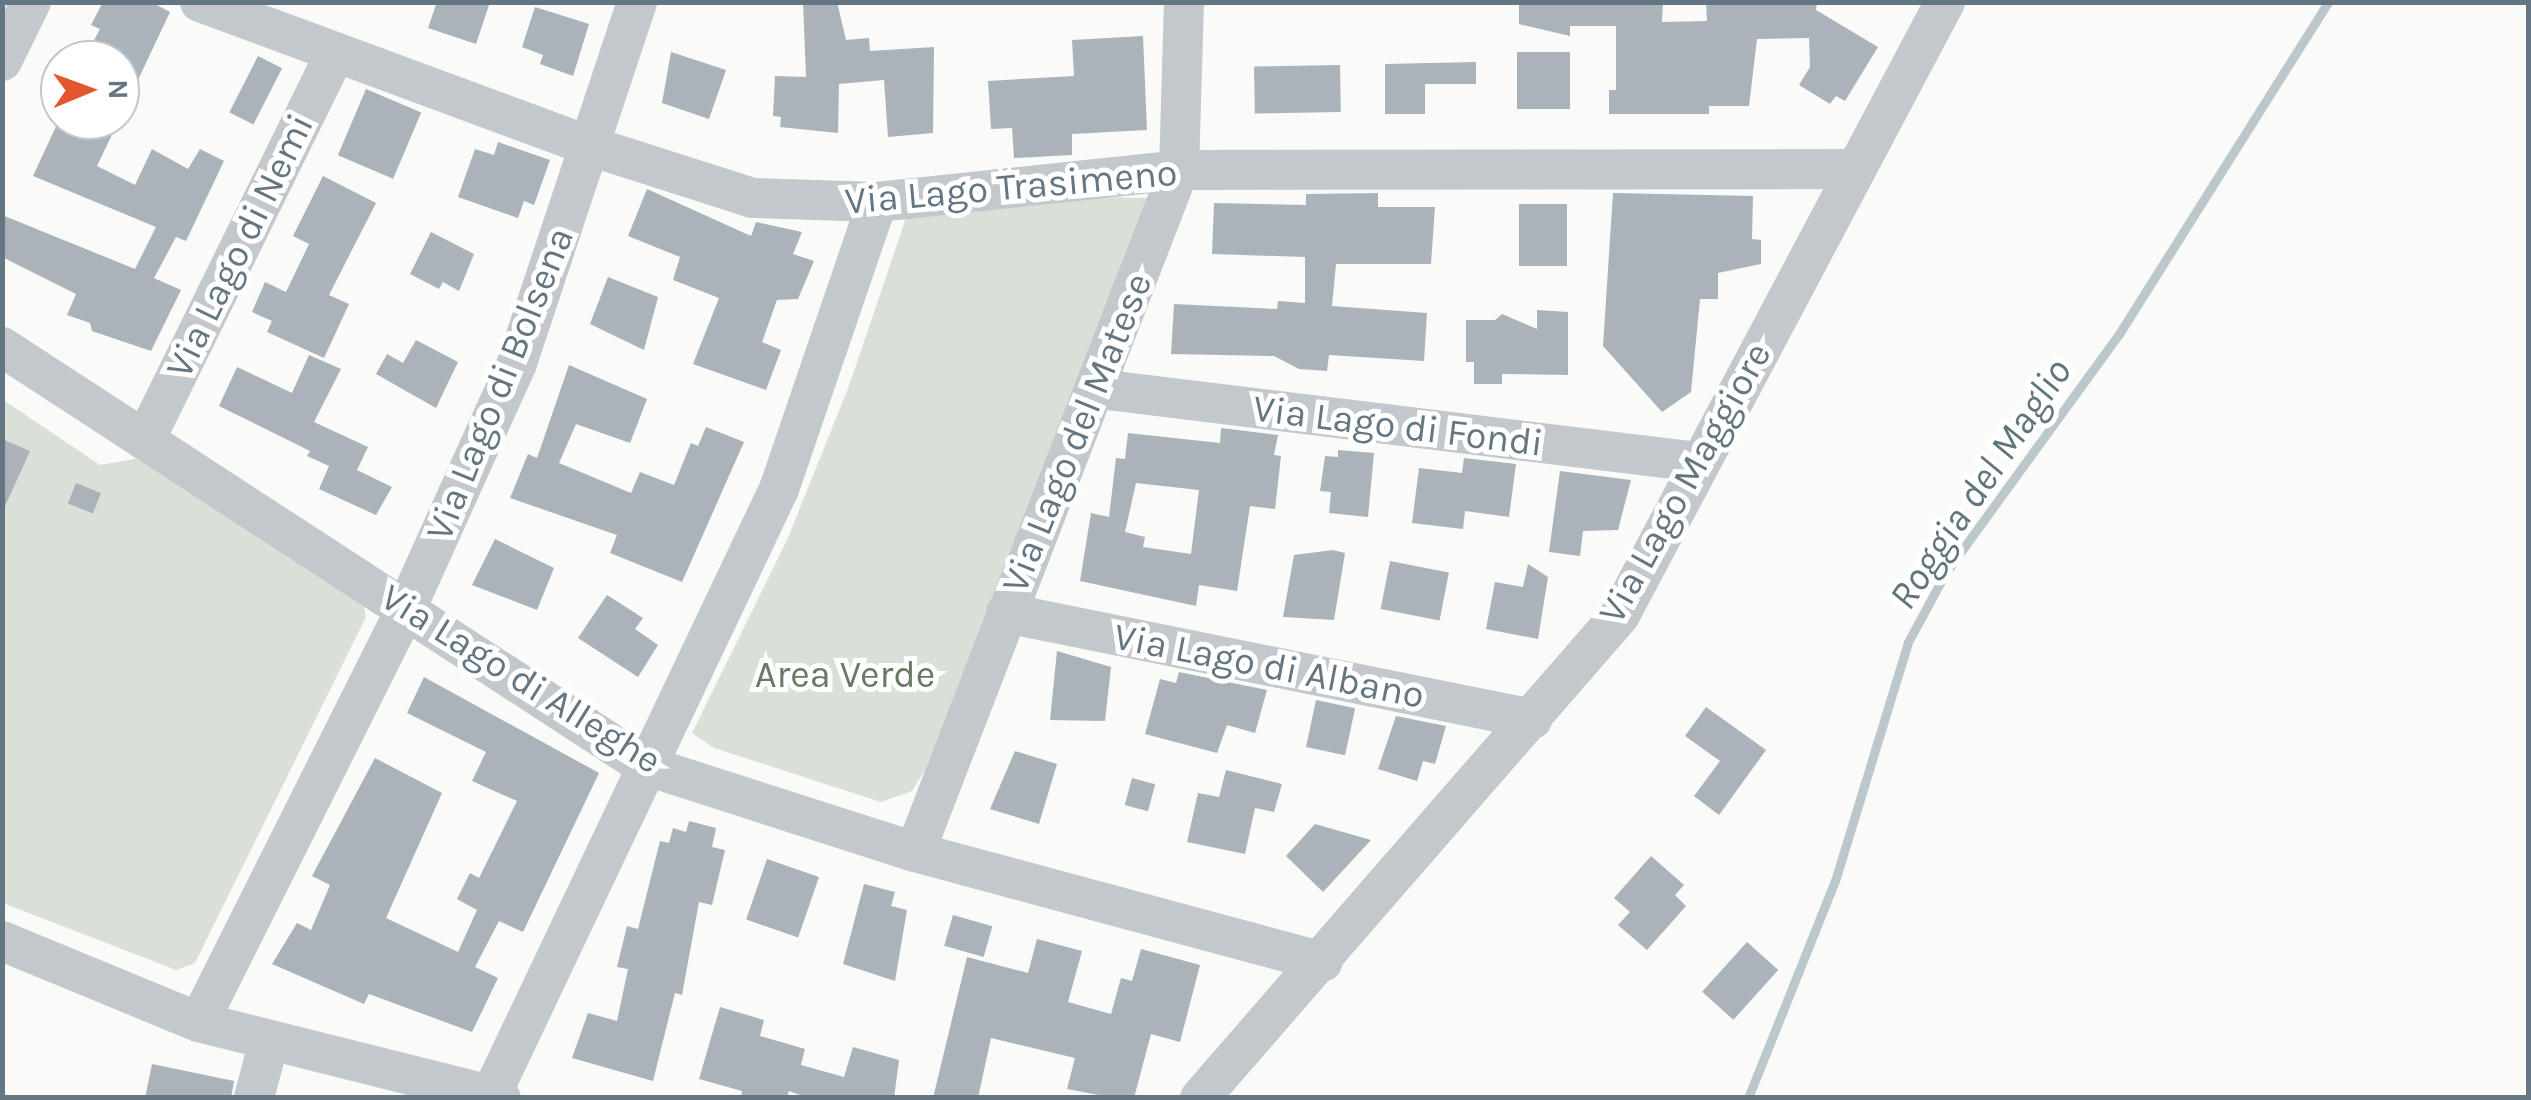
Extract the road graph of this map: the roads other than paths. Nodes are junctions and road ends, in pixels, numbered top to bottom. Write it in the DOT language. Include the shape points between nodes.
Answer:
graph roads {
  1 [pos="31,2"];
  2 [pos="200,2"];
  3 [pos="637,2"];
  4 [pos="1184,2"];
  5 [pos="1945,2"];
  6 [pos="336,52"];
  7 [pos="2,61"];
  8 [pos="593,148"];
  9 [pos="1856,169"];
  10 [pos="1179,170"];
  11 [pos="877,202"];
  12 [pos="2,348"];
  13 [pos="1099,390"];
  14 [pos="145,440"];
  15 [pos="1697,462"];
  16 [pos="406,609"];
  17 [pos="1006,613"];
  18 [pos="1532,719"];
  19 [pos="644,765"];
  20 [pos="915,852"];
  21 [pos="2,941"];
  22 [pos="1322,962"];
  23 [pos="199,1022"];
  24 [pos="269,1041"];
  25 [pos="488,1095"];
  26 [pos="254,1098"];
  27 [pos="1200,1098"];
  1 -- 7 [label="street"];
  2 -- 6 [label="street, Via Lago Trasimeno"];
  3 -- 8 [label="street, Via Lago di Bolsena"];
  4 -- 10 [label="street, Via Lago del Matese"];
  5 -- 9 [label="street, Via Lago Maggiore"];
  6 -- 8 [label="street, Via Lago Trasimeno"];
  6 -- 14 [label="street, Via Lago di Nemi"];
  8 -- 11 [label="street, Via Lago Trasimeno" via="753,198"];
  8 -- 16 [label="street, Via Lago di Bolsena" via="517,363"];
  9 -- 10 [label="street, Via Lago Trasimeno"];
  9 -- 15 [label="street, Via Lago Maggiore"];
  10 -- 11 [label="street, Via Lago Trasimeno"];
  10 -- 13 [label="street, Via Lago del Matese"];
  11 -- 19 [label="street" via="779,489"];
  12 -- 14 [label="street, Via Lago di Alleghe"];
  13 -- 15 [label="street, Via Lago di Fondi"];
  13 -- 17 [label="street, Via Lago del Matese"];
  14 -- 16 [label="street, Via Lago di Alleghe"];
  15 -- 18 [label="street, Via Lago Maggiore" via="1620,615"];
  16 -- 19 [label="street, Via Lago di Alleghe"];
  16 -- 23 [label="street, Via Lago di Bolsena"];
  17 -- 18 [label="street, Via Lago di Albano"];
  17 -- 20 [label="street, Via Lago del Matese"];
  18 -- 22 [label="street, Via Lago Maggiore"];
  19 -- 20 [label="street, Via Lago di Alleghe"];
  19 -- 25 [label="street"];
  20 -- 22 [label="street, Via Lago di Alleghe"];
  21 -- 23 [label="street"];
  22 -- 27 [label="street, Via Lago Maggiore"];
  23 -- 24 [label="street"];
  24 -- 25 [label="street"];
  24 -- 26 [label="street"];
}
